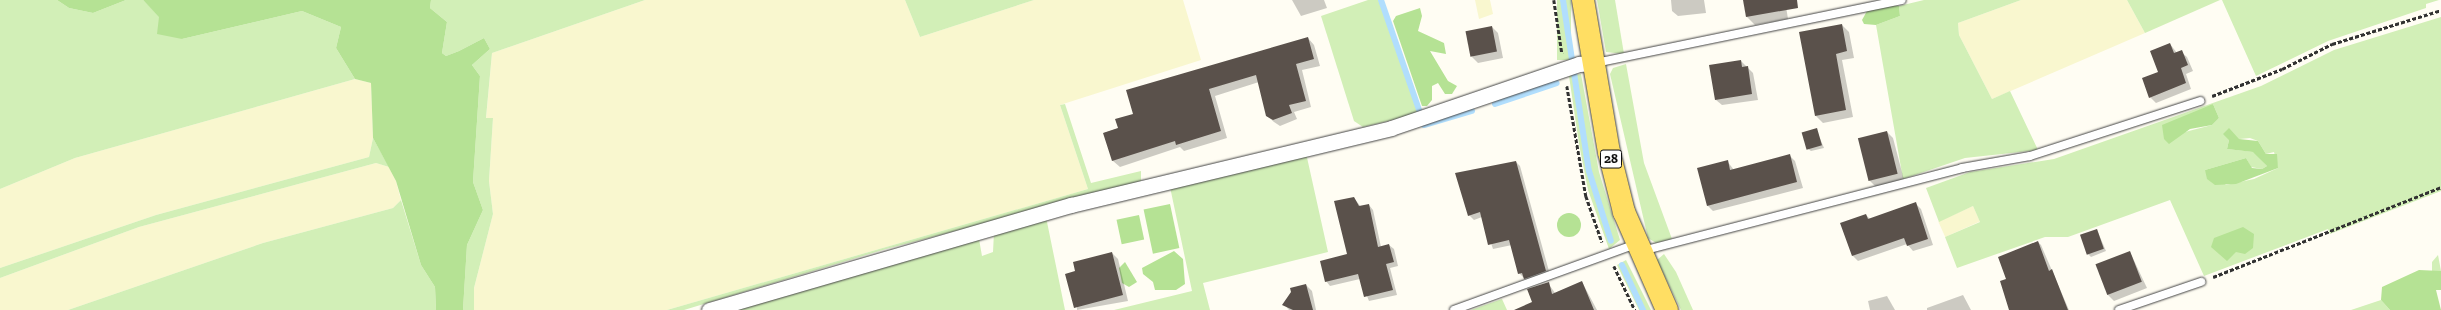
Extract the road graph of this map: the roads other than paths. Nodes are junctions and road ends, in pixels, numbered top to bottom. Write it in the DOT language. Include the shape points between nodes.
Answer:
graph roads {
  1 [pos="1583,0"];
  2 [pos="1902,0"];
  3 [pos="1576,66"];
  4 [pos="2200,101"];
  5 [pos="1638,248"];
  6 [pos="2201,282"];
  7 [pos="709,310"];
  8 [pos="1454,310"];
  9 [pos="1667,310"];
  10 [pos="2119,310"];
  1 -- 3 [label="main road, 28"];
  2 -- 3 [label="lane"];
  3 -- 5 [label="main road, 28" via="1609,152"];
  3 -- 7 [label="street" via="1391,128 1071,205"];
  4 -- 5 [label="lane" via="2030,156 1962,168"];
  5 -- 8 [label="lane" via="1608,255"];
  5 -- 9 [label="main road, 28"];
  6 -- 10 [label="lane"];
}
